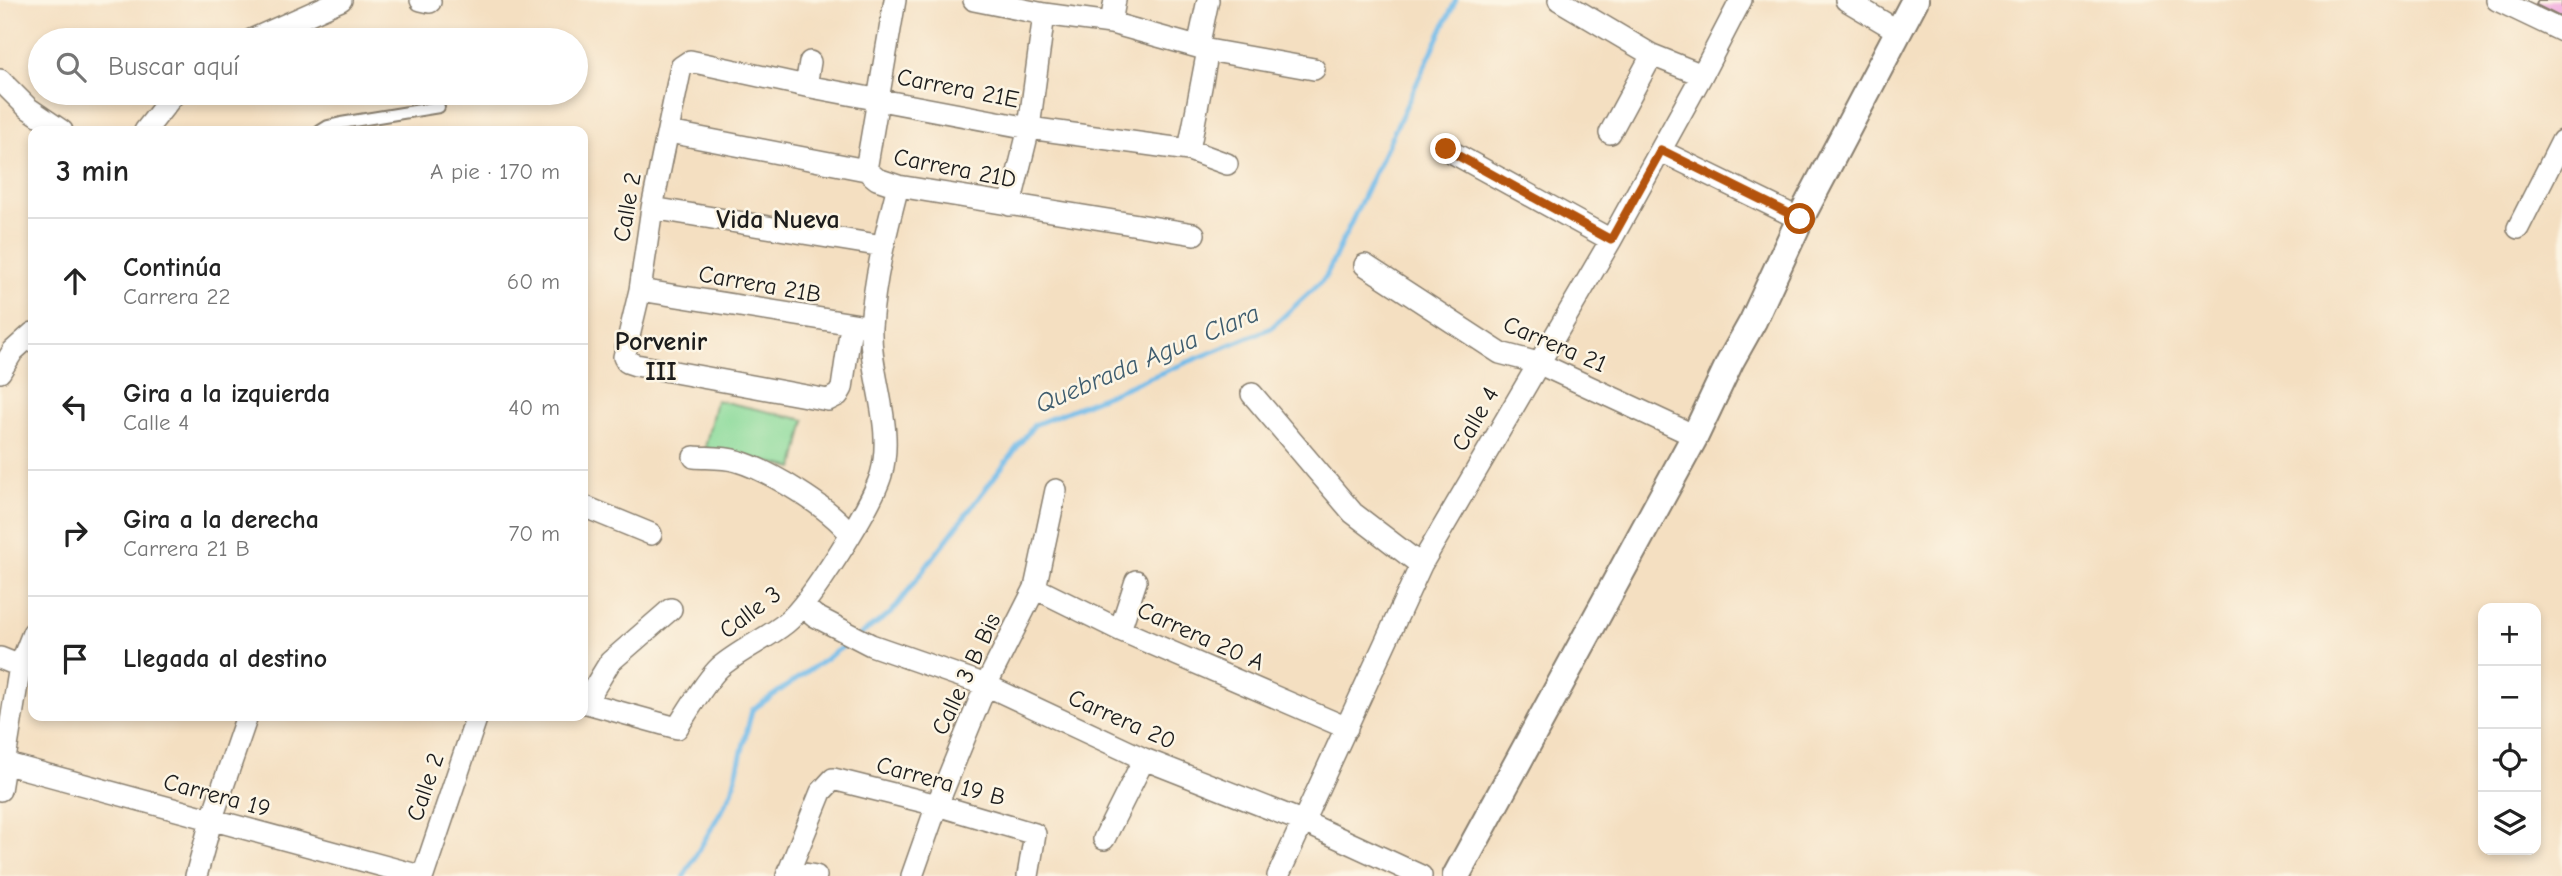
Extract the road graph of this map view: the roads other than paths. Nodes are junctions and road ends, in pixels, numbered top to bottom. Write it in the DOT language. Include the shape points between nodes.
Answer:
graph roads {
  1 [pos="341,0"];
  2 [pos="895,0"];
  3 [pos="974,0"];
  4 [pos="1115,0"];
  5 [pos="1208,0"];
  6 [pos="1559,0"];
  7 [pos="1741,0"];
  8 [pos="1846,0"];
  9 [pos="1915,0"];
  10 [pos="2497,0"];
  11 [pos="1044,14"];
  12 [pos="1111,23"];
  13 [pos="278,28"];
  14 [pos="1898,31"];
  15 [pos="2562,31"];
  16 [pos="1203,48"];
  17 [pos="1653,55"];
  18 [pos="810,62"];
  19 [pos="681,67"];
  20 [pos="1314,69"];
  21 [pos="1702,75"];
  22 [pos="0,80"];
  23 [pos="806,86"];
  24 [pos="879,100"];
  25 [pos="167,105"];
  26 [pos="439,107"];
  27 [pos="55,126"];
  28 [pos="152,126"];
  29 [pos="328,126"];
  30 [pos="1029,128"];
  31 [pos="669,132"];
  32 [pos="1610,133"];
  33 [pos="2562,141"];
  34 [pos="1446,149"];
  35 [pos="1189,150"];
  36 [pos="1661,150"];
  37 [pos="1227,164"];
  38 [pos="866,170"];
  39 [pos="898,186"];
  40 [pos="1010,205"];
  41 [pos="652,208"];
  42 [pos="1800,219"];
  43 [pos="2518,228"];
  44 [pos="1194,234"];
  45 [pos="1611,240"];
  46 [pos="883,246"];
  47 [pos="1365,265"];
  48 [pos="640,290"];
  49 [pos="861,326"];
  50 [pos="28,337"];
  51 [pos="1538,363"];
  52 [pos="0,372"];
  53 [pos="1252,394"];
  54 [pos="1695,436"];
  55 [pos="694,457"];
  56 [pos="1056,490"];
  57 [pos="588,508"];
  58 [pos="651,534"];
  59 [pos="850,534"];
  60 [pos="1421,565"];
  61 [pos="1136,581"];
  62 [pos="1035,588"];
  63 [pos="670,609"];
  64 [pos="809,611"];
  65 [pos="1120,629"];
  66 [pos="28,646"];
  67 [pos="0,659"];
  68 [pos="20,666"];
  69 [pos="986,685"];
  70 [pos="588,697"];
  71 [pos="588,704"];
  72 [pos="245,721"];
  73 [pos="475,721"];
  74 [pos="1347,728"];
  75 [pos="1144,759"];
  76 [pos="2,763"];
  77 [pos="0,790"];
  78 [pos="937,805"];
  79 [pos="212,821"];
  80 [pos="1304,821"];
  81 [pos="1104,839"];
  82 [pos="788,874"];
  83 [pos="196,876"];
  84 [pos="421,876"];
  85 [pos="816,876"];
  86 [pos="912,876"];
  87 [pos="1028,876"];
  88 [pos="1278,876"];
  89 [pos="1421,876"];
  90 [pos="1456,876"];
  1 -- 13 [label="street"];
  2 -- 24 [label="street"];
  3 -- 11 [label="street"];
  4 -- 12 [label="street"];
  5 -- 16 [label="street"];
  6 -- 17 [label="street"];
  7 -- 21 [label="street, Calle 4"];
  8 -- 14 [label="street"];
  9 -- 14 [label="street"];
  10 -- 15 [label="street"];
  11 -- 12 [label="street"];
  11 -- 30 [label="street"];
  12 -- 16 [label="street"];
  14 -- 42 [label="street"];
  16 -- 20 [label="street"];
  16 -- 35 [label="street"];
  17 -- 21 [label="street"];
  17 -- 32 [label="street"];
  18 -- 23 [label="street"];
  19 -- 23 [label="street, Carrera 21E" via="690,61"];
  19 -- 31 [label="street, Calle 2"];
  21 -- 36 [label="street, Calle 4"];
  22 -- 27 [label="street"];
  23 -- 24 [label="street, Carrera 21E"];
  24 -- 30 [label="street, Carrera 21E"];
  24 -- 38 [label="street"];
  25 -- 28 [label="street"];
  26 -- 29 [label="lane"];
  30 -- 35 [label="street, Carrera 21E"];
  30 -- 40 [label="street"];
  31 -- 38 [label="street, Carrera 21D"];
  31 -- 41 [label="street, Calle 2"];
  33 -- 43 [label="street"];
  34 -- 45 [label="street"];
  35 -- 37 [label="street, Carrera 21E"];
  36 -- 42 [label="street"];
  36 -- 45 [label="street, Calle 4"];
  38 -- 39 [label="street, Carrera 21D"];
  39 -- 40 [label="street, Carrera 21D"];
  39 -- 46 [label="street"];
  40 -- 44 [label="street, Carrera 21D"];
  41 -- 46 [label="street"];
  41 -- 48 [label="street, Calle 2"];
  42 -- 54 [label="street"];
  45 -- 51 [label="street, Calle 4"];
  46 -- 49 [label="street"];
  47 -- 51 [label="street, Carrera 21" via="1500,353"];
  48 -- 49 [label="street, Carrera 21B"];
  48 -- 49 [label="street, Calle 2" via="624,357 627,362 828,400 842,387"];
  49 -- 59 [label="street, Calle 3" via="873,362 885,447 881,475"];
  50 -- 52 [label="street" via="12,351"];
  51 -- 54 [label="street, Carrera 21"];
  51 -- 60 [label="street, Calle 4"];
  53 -- 60 [label="street" via="1353,513"];
  54 -- 90 [label="street"];
  55 -- 59 [label="street" via="737,461 779,481 843,524"];
  56 -- 62 [label="street, Calle 3 B Bis"];
  57 -- 58 [label="street"];
  59 -- 64 [label="street, Calle 3"];
  60 -- 74 [label="street, Calle 4"];
  61 -- 65 [label="street"];
  62 -- 65 [label="street, Carrera 20 A"];
  62 -- 69 [label="street, Calle 3 B Bis"];
  63 -- 70 [label="street" via="610,662"];
  64 -- 69 [label="street, Carrera 20" via="871,645"];
  64 -- 71 [label="street, Calle 3" via="719,668 677,728"];
  65 -- 74 [label="street, Carrera 20 A"];
  66 -- 68 [label="street"];
  67 -- 68 [label="street"];
  68 -- 76 [label="street"];
  69 -- 75 [label="street, Carrera 20"];
  69 -- 78 [label="street, Calle 3 B Bis"];
  72 -- 79 [label="street"];
  73 -- 84 [label="street, Calle 2"];
  74 -- 80 [label="street, Calle 4"];
  75 -- 80 [label="street, Carrera 20"];
  75 -- 81 [label="street"];
  76 -- 77 [label="street"];
  76 -- 79 [label="street, Carrera 19"];
  78 -- 82 [label="street, Carrera 19 B" via="833,779 821,792"];
  78 -- 86 [label="street, Calle 3 B Bis"];
  78 -- 87 [label="street, Carrera 19 B" via="1035,834"];
  79 -- 83 [label="street"];
  79 -- 84 [label="street, Carrera 19"];
  80 -- 88 [label="street, Calle 4"];
  80 -- 89 [label="street, Carrera 20"];
  82 -- 85 [label="street"];
}
